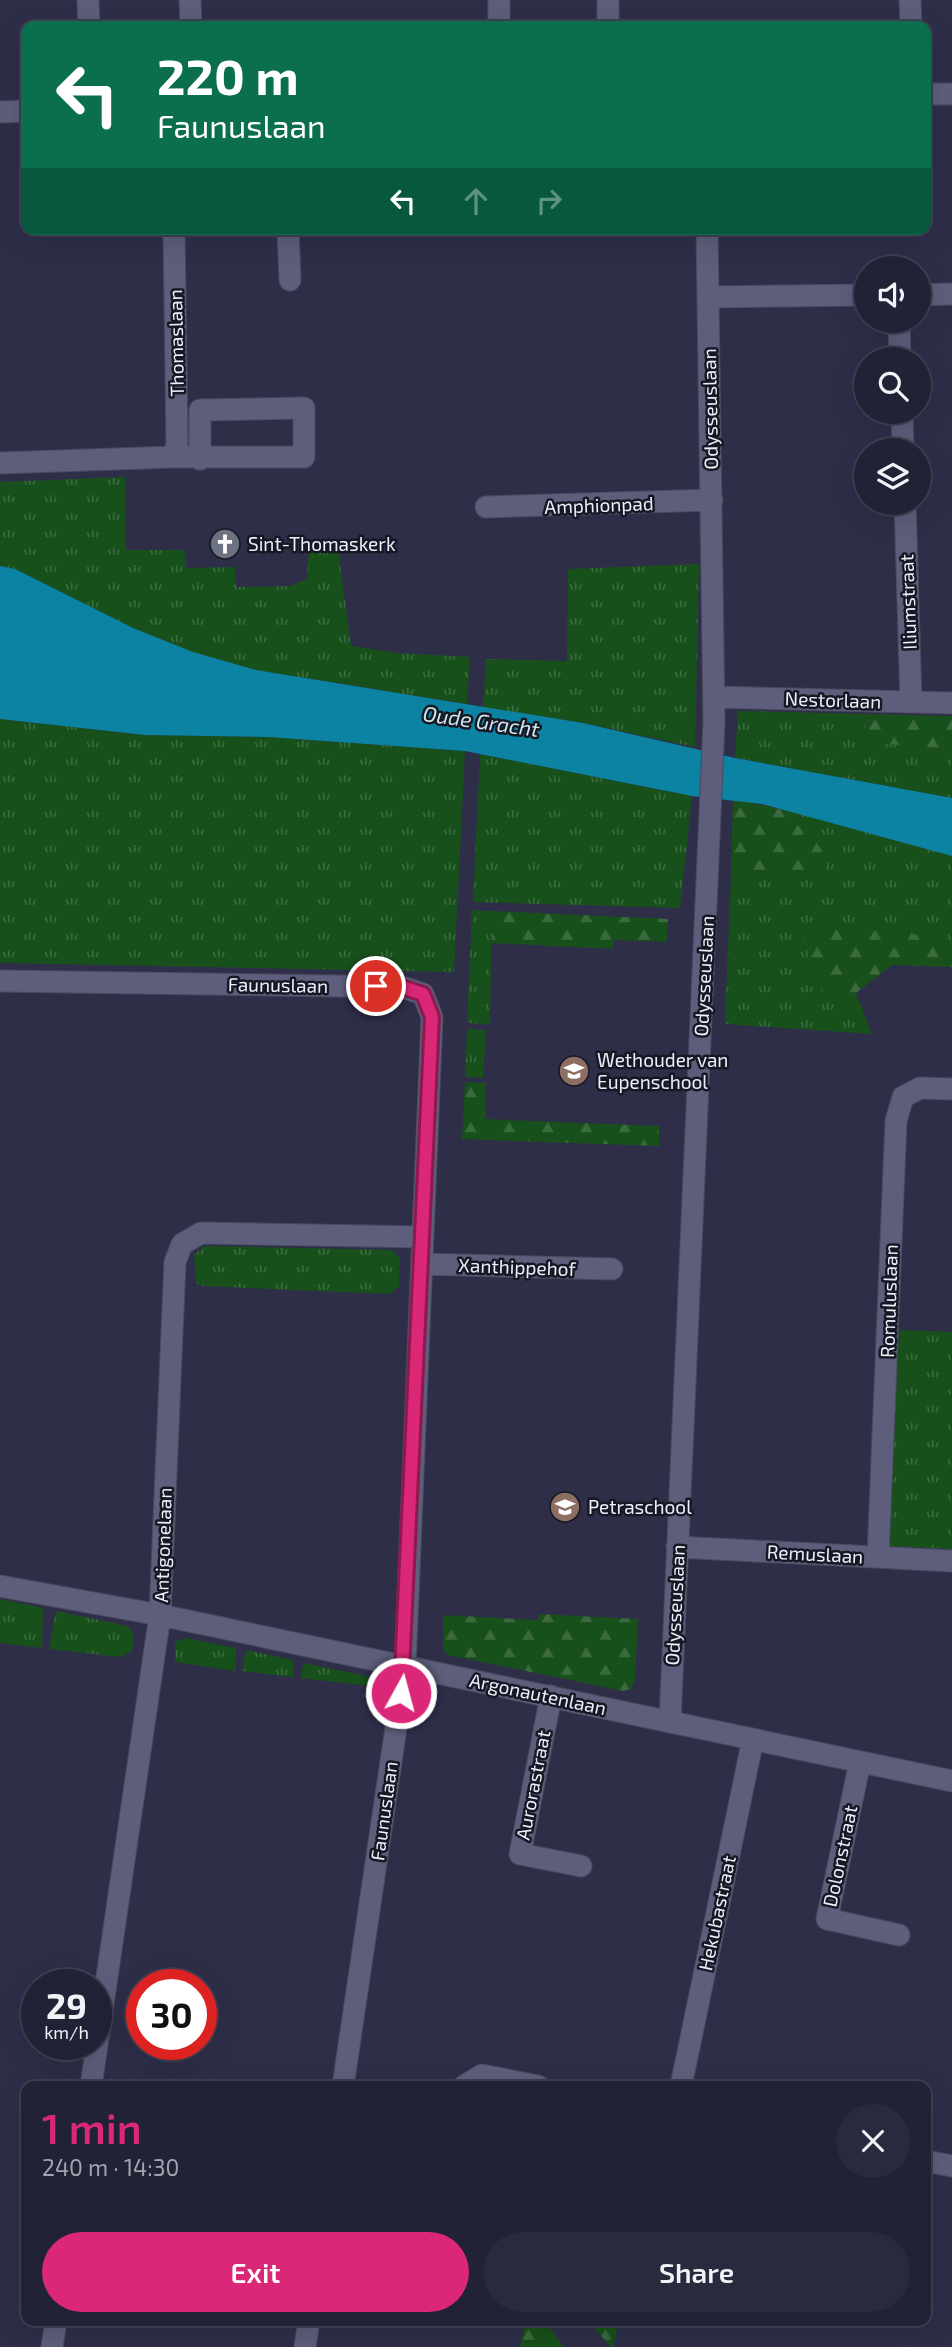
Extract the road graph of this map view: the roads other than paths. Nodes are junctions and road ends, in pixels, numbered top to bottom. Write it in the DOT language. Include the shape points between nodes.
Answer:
graph roads {
  1 [pos="88,0"];
  2 [pos="190,0"];
  3 [pos="499,0"];
  4 [pos="608,0"];
  5 [pos="911,0"];
  6 [pos="89,21"];
  7 [pos="191,21"];
  8 [pos="499,21"];
  9 [pos="608,21"];
  10 [pos="911,21"];
  11 [pos="931,94"];
  12 [pos="952,94"];
  13 [pos="21,111"];
  14 [pos="0,112"];
  15 [pos="174,235"];
  16 [pos="288,235"];
  17 [pos="707,235"];
  18 [pos="290,280"];
  19 [pos="952,294"];
  20 [pos="854,295"];
  21 [pos="931,295"];
  22 [pos="708,297"];
  23 [pos="173,457"];
  24 [pos="200,459"];
  25 [pos="0,463"];
  26 [pos="712,500"];
  27 [pos="486,507"];
  28 [pos="905,515"];
  29 [pos="714,697"];
  30 [pos="911,702"];
  31 [pos="952,704"];
  32 [pos="0,981"];
  33 [pos="952,1089"];
  34 [pos="423,1237"];
  35 [pos="422,1264"];
  36 [pos="612,1269"];
  37 [pos="677,1547"];
  38 [pos="878,1557"];
  39 [pos="952,1560"];
  40 [pos="0,1586"];
  41 [pos="160,1615"];
  42 [pos="405,1667"];
  43 [pos="551,1696"];
  44 [pos="670,1722"];
  45 [pos="752,1739"];
  46 [pos="860,1762"];
  47 [pos="952,1782"];
  48 [pos="582,1866"];
  49 [pos="899,1935"];
  50 [pos="91,2081"];
  51 [pos="344,2081"];
  52 [pos="472,2081"];
  53 [pos="513,2081"];
  54 [pos="682,2081"];
  55 [pos="931,2162"];
  56 [pos="952,2166"];
  57 [pos="55,2326"];
  58 [pos="308,2326"];
  59 [pos="52,2347"];
  60 [pos="305,2347"];
  1 -- 6 [label="street"];
  2 -- 7 [label="street"];
  3 -- 8 [label="street"];
  4 -- 9 [label="street"];
  5 -- 10 [label="street"];
  11 -- 12 [label="street"];
  13 -- 14 [label="street"];
  15 -- 23 [label="street, Thomaslaan" via="177,444"];
  16 -- 18 [label="street"];
  17 -- 22 [label="street, Odysseuslaan"];
  19 -- 21 [label="street"];
  20 -- 22 [label="street"];
  22 -- 26 [label="street, Odysseuslaan"];
  23 -- 24 [label="street, Thomaslaan"];
  23 -- 25 [label="street, Thomaslaan"];
  24 -- 24 [label="street, Thomaslaan" via="304,457 304,408 200,410"];
  26 -- 27 [label="street, Amphionpad"];
  26 -- 29 [label="street, Odysseuslaan"];
  28 -- 30 [label="street, Iliumstraat"];
  29 -- 30 [label="street, Nestorlaan"];
  29 -- 37 [label="street, Odysseuslaan"];
  30 -- 31 [label="street, Nestorlaan"];
  32 -- 34 [label="street, Faunuslaan" via="402,987 423,994 432,1017"];
  33 -- 38 [label="street, Romuluslaan" via="920,1088 903,1097 896,1121"];
  34 -- 35 [label="street, Faunuslaan"];
  34 -- 41 [label="street, Antigonelaan" via="201,1233 182,1244 174,1262"];
  35 -- 36 [label="street, Xanthippehof"];
  35 -- 42 [label="street, Faunuslaan"];
  37 -- 38 [label="street, Remuslaan"];
  37 -- 44 [label="street, Odysseuslaan"];
  38 -- 39 [label="street, Remuslaan"];
  40 -- 41 [label="street, Argonautenlaan"];
  41 -- 42 [label="street, Argonautenlaan"];
  41 -- 50 [label="street, Antigonelaan"];
  42 -- 43 [label="street, Argonautenlaan"];
  42 -- 51 [label="street, Faunuslaan"];
  43 -- 44 [label="street, Argonautenlaan"];
  43 -- 48 [label="street, Aurorastraat" via="520,1854"];
  44 -- 45 [label="street, Argonautenlaan"];
  45 -- 46 [label="street, Argonautenlaan"];
  45 -- 54 [label="street, Hekubastraat"];
  46 -- 47 [label="street, Argonautenlaan"];
  46 -- 49 [label="street, Dolonstraat" via="827,1919"];
  52 -- 53 [label="street" via="482,2075"];
  55 -- 56 [label="street"];
  57 -- 59 [label="street"];
  58 -- 60 [label="street"];
}
